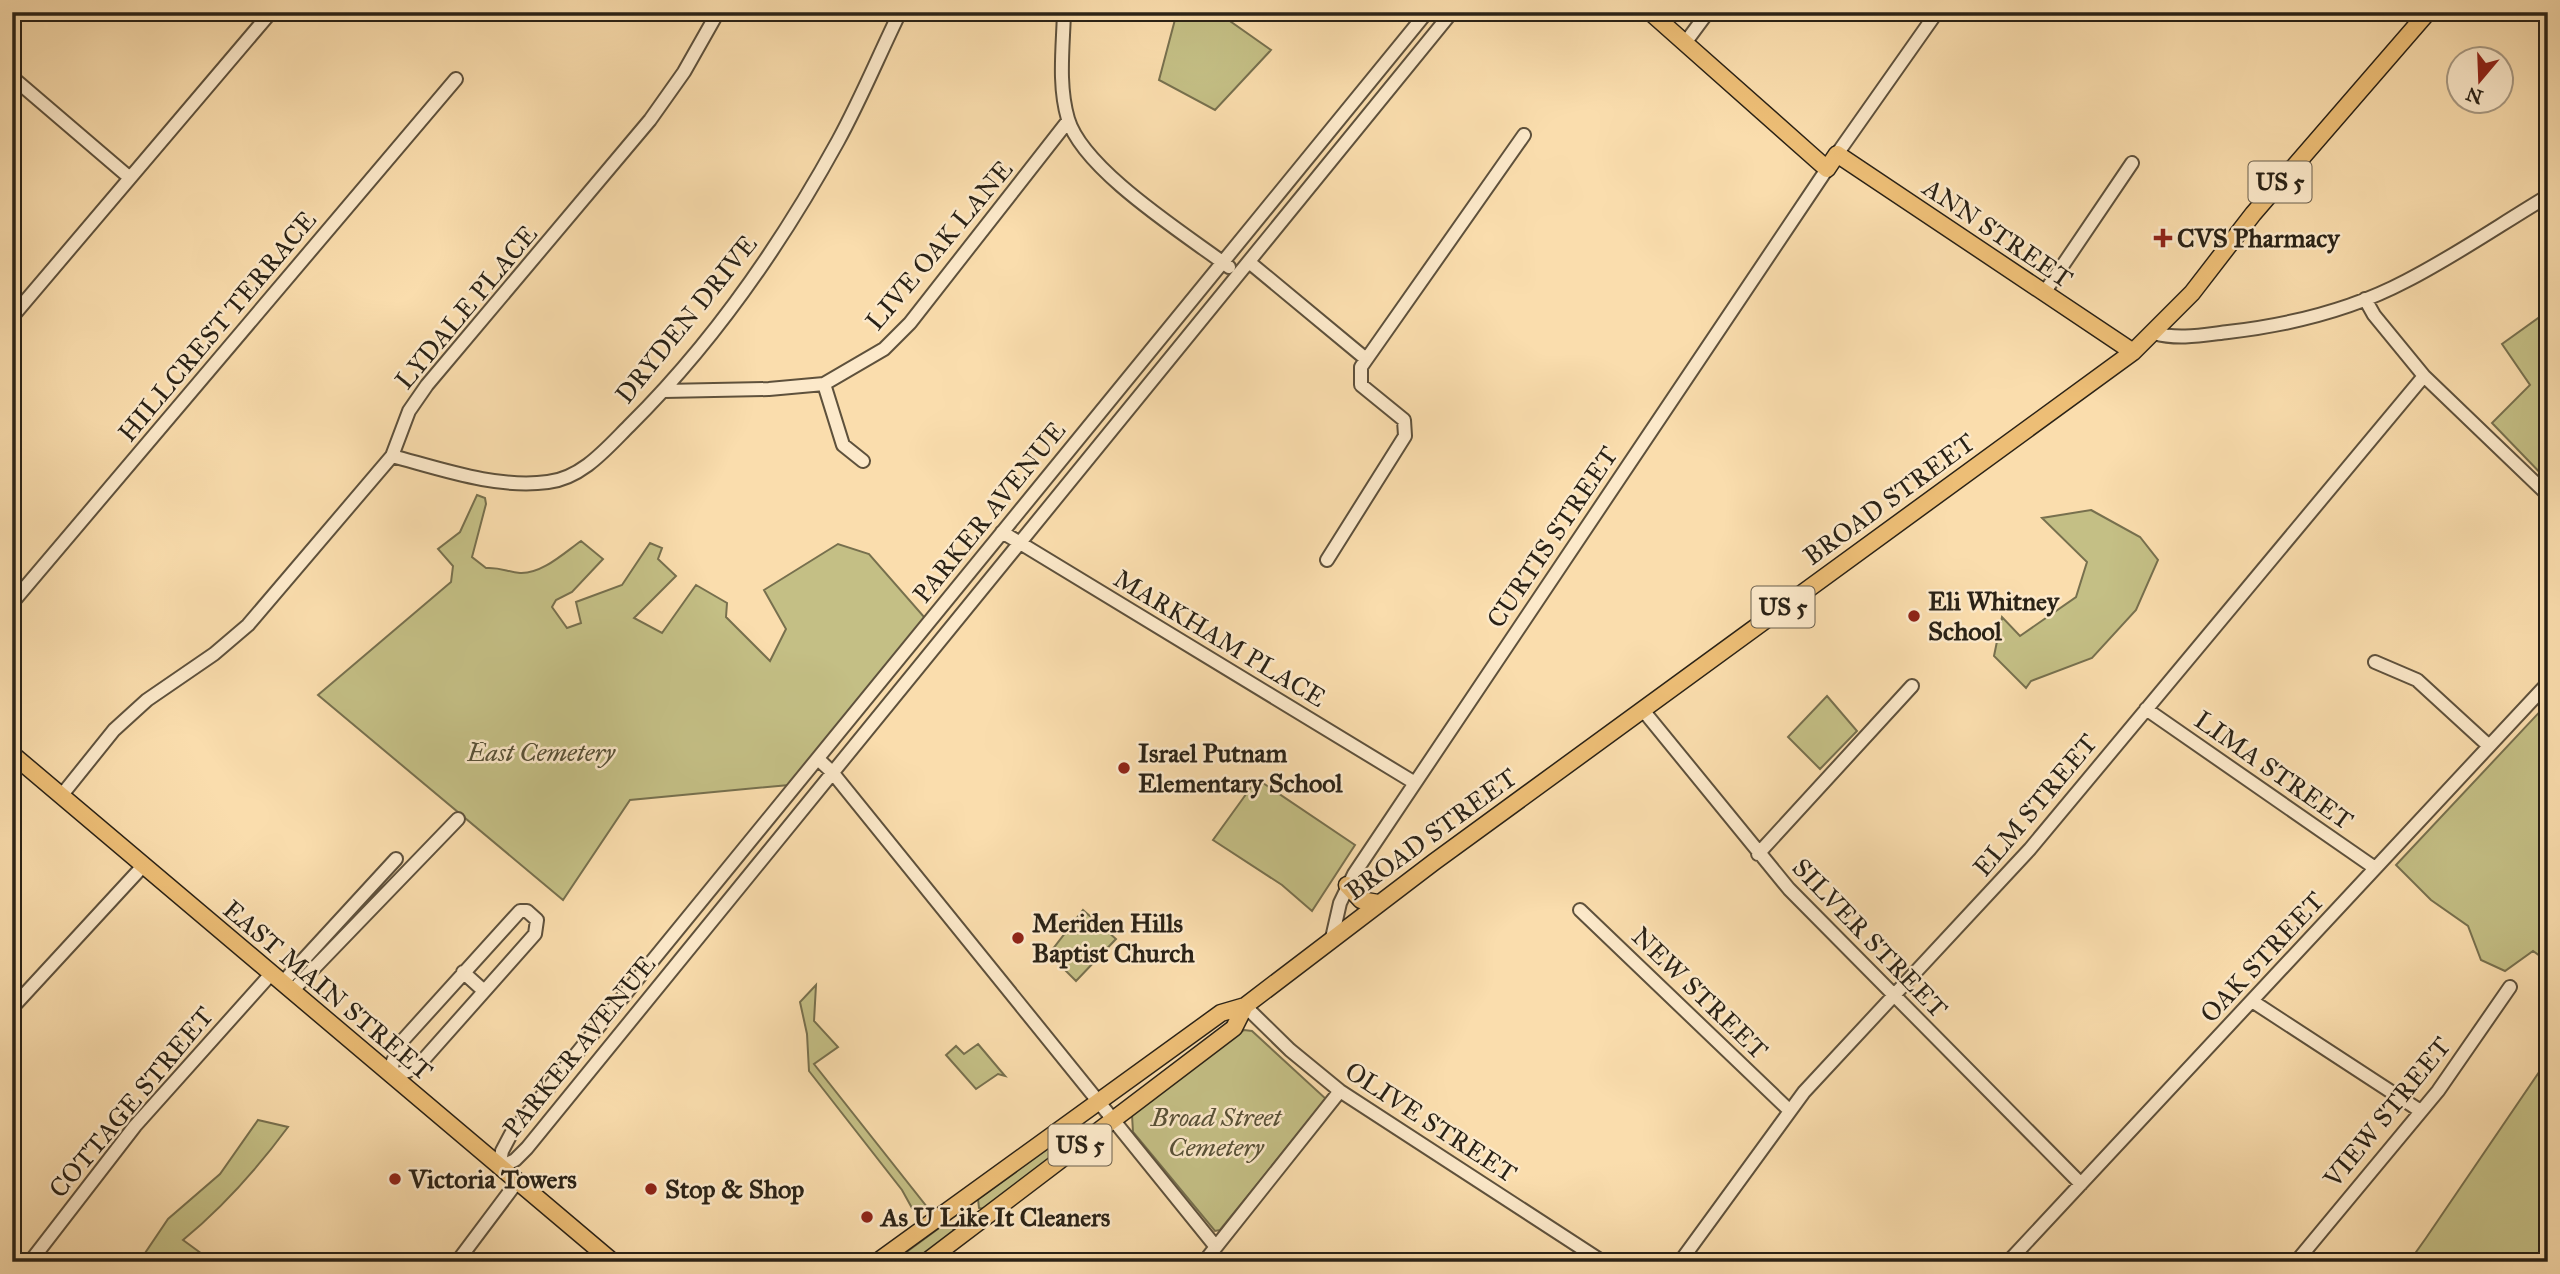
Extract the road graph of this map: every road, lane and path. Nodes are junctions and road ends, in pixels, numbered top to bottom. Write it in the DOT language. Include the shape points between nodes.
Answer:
graph roads {
  1 [pos="271,12"];
  2 [pos="718,12"];
  3 [pos="900,12"];
  4 [pos="1065,12"];
  5 [pos="1427,12"];
  6 [pos="1452,12"];
  7 [pos="1650,12"];
  8 [pos="1708,12"];
  9 [pos="1937,12"];
  10 [pos="2428,12"];
  11 [pos="1415,27"];
  12 [pos="1430,39"];
  13 [pos="1685,43"];
  14 [pos="12,77"];
  15 [pos="456,79"];
  16 [pos="1068,121"];
  17 [pos="1524,135"];
  18 [pos="1320,143"];
  19 [pos="1837,154"];
  20 [pos="1335,156"];
  21 [pos="2132,163"];
  22 [pos="1827,169"];
  23 [pos="130,178"];
  24 [pos="2548,196"];
  25 [pos="1222,262"];
  26 [pos="1249,262"];
  27 [pos="1238,275"];
  28 [pos="2044,293"];
  29 [pos="2365,299"];
  30 [pos="12,317"];
  31 [pos="2154,333"];
  32 [pos="2133,352"];
  33 [pos="1366,359"];
  34 [pos="2424,376"];
  35 [pos="824,384"];
  36 [pos="664,391"];
  37 [pos="1112,397"];
  38 [pos="1128,410"];
  39 [pos="392,456"];
  40 [pos="863,461"];
  41 [pos="2548,495"];
  42 [pos="1002,532"];
  43 [pos="1019,542"];
  44 [pos="1327,560"];
  45 [pos="12,603"];
  46 [pos="902,656"];
  47 [pos="2375,662"];
  48 [pos="917,668"];
  49 [pos="2548,683"];
  50 [pos="1912,686"];
  51 [pos="1642,709"];
  52 [pos="2146,709"];
  53 [pos="2489,746"];
  54 [pos="12,754"];
  55 [pos="818,759"];
  56 [pos="832,772"];
  57 [pos="1415,783"];
  58 [pos="61,796"];
  59 [pos="458,819"];
  60 [pos="1758,854"];
  61 [pos="396,859"];
  62 [pos="143,866"];
  63 [pos="2375,868"];
  64 [pos="1347,885"];
  65 [pos="371,886"];
  66 [pos="384,896"];
  67 [pos="1378,903"];
  68 [pos="695,909"];
  69 [pos="1580,910"];
  70 [pos="711,921"];
  71 [pos="1332,938"];
  72 [pos="463,972"];
  73 [pos="282,983"];
  74 [pos="2510,987"];
  75 [pos="484,991"];
  76 [pos="1894,995"];
  77 [pos="2252,1001"];
  78 [pos="1245,1006"];
  79 [pos="12,1008"];
  80 [pos="391,1076"];
  81 [pos="1340,1091"];
  82 [pos="1099,1102"];
  83 [pos="1789,1110"];
  84 [pos="2419,1110"];
  85 [pos="1114,1120"];
  86 [pos="499,1168"];
  87 [pos="517,1182"];
  88 [pos="2081,1184"];
  89 [pos="956,1205"];
  90 [pos="973,1227"];
  91 [pos="1211,1257"];
  92 [pos="30,1262"];
  93 [pos="457,1262"];
  94 [pos="613,1262"];
  95 [pos="877,1262"];
  96 [pos="926,1262"];
  97 [pos="1603,1262"];
  98 [pos="1680,1262"];
  99 [pos="2008,1262"];
  100 [pos="2296,1262"];
  1 -- 23 [label="street"];
  2 -- 39 [label="street, LYDALE PLACE" via="650,120 427,384 409,411"];
  3 -- 36 [label="street, DRYDEN DRIVE" via="838,141 772,249"];
  4 -- 16 [label="street" via="1062,87"];
  5 -- 11 [label="street, PARKER AVENUE"];
  6 -- 12 [label="street, PARKER AVENUE"];
  7 -- 13 [label="main road"];
  8 -- 13 [label="street"];
  9 -- 19 [label="street"];
  10 -- 31 [label="main road, BROAD STREET / US 5"];
  11 -- 12 [label="street"];
  11 -- 18 [label="street, PARKER AVENUE"];
  12 -- 20 [label="street, PARKER AVENUE"];
  13 -- 22 [label="main road"];
  14 -- 23 [label="street"];
  15 -- 45 [label="street, HILLCREST TERRACE"];
  16 -- 25 [label="street" via="1082,147 1104,170"];
  16 -- 35 [label="street, LIVE OAK LANE" via="910,323 884,349"];
  17 -- 33 [label="street"];
  18 -- 20 [label="street"];
  18 -- 25 [label="street, PARKER AVENUE"];
  19 -- 22 [label="main road"];
  19 -- 28 [label="main road, ANN STREET"];
  20 -- 26 [label="street, PARKER AVENUE"];
  21 -- 28 [label="street"];
  22 -- 57 [label="street, CURTIS STREET"];
  23 -- 30 [label="street"];
  24 -- 29 [label="street" via="2405,282"];
  25 -- 27 [label="street"];
  25 -- 37 [label="street, PARKER AVENUE"];
  26 -- 27 [label="street, PARKER AVENUE"];
  26 -- 33 [label="street"];
  27 -- 38 [label="street, PARKER AVENUE"];
  28 -- 32 [label="main road, ANN STREET"];
  29 -- 31 [label="street" via="2258,329 2185,337"];
  29 -- 34 [label="street"];
  31 -- 32 [label="main road, BROAD STREET / US 5"];
  32 -- 51 [label="main road, BROAD STREET / US 5"];
  33 -- 44 [label="street" via="1361,385 1404,420 1405,436"];
  34 -- 41 [label="street"];
  34 -- 52 [label="street, ELM STREET"];
  35 -- 36 [label="street, LIVE OAK LANE"];
  35 -- 40 [label="street" via="843,446"];
  36 -- 39 [label="street, DRYDEN DRIVE" via="580,471 549,482 469,476"];
  37 -- 38 [label="street"];
  37 -- 42 [label="street, PARKER AVENUE"];
  38 -- 43 [label="street, PARKER AVENUE"];
  39 -- 58 [label="street, LYDALE PLACE" via="248,625 122,723"];
  42 -- 43 [label="street, MARKHAM PLACE"];
  42 -- 46 [label="street, PARKER AVENUE"];
  43 -- 48 [label="street, PARKER AVENUE"];
  43 -- 57 [label="street, MARKHAM PLACE"];
  46 -- 48 [label="street"];
  46 -- 55 [label="street, PARKER AVENUE"];
  47 -- 53 [label="street" via="2417,680"];
  48 -- 56 [label="street, PARKER AVENUE"];
  49 -- 53 [label="street, OAK STREET"];
  50 -- 60 [label="street"];
  51 -- 60 [label="street, SILVER STREET"];
  51 -- 67 [label="main road, BROAD STREET / US 5"];
  52 -- 63 [label="street, LIMA STREET"];
  52 -- 76 [label="street, ELM STREET" via="2031,849"];
  53 -- 63 [label="street, OAK STREET"];
  54 -- 58 [label="main road, EAST MAIN STREET"];
  55 -- 56 [label="street"];
  55 -- 68 [label="street, PARKER AVENUE"];
  56 -- 70 [label="street, PARKER AVENUE"];
  56 -- 82 [label="street"];
  57 -- 64 [label="street, CURTIS STREET"];
  58 -- 62 [label="main road, EAST MAIN STREET"];
  59 -- 66 [label="street"];
  60 -- 76 [label="street, SILVER STREET"];
  61 -- 65 [label="street"];
  62 -- 73 [label="main road, EAST MAIN STREET"];
  62 -- 79 [label="street"];
  63 -- 77 [label="street, OAK STREET"];
  64 -- 67 [label="main road" via="1361,900"];
  64 -- 71 [label="street, CURTIS STREET"];
  65 -- 66 [label="street"];
  65 -- 73 [label="street"];
  66 -- 73 [label="street"];
  67 -- 71 [label="main road, BROAD STREET / US 5"];
  68 -- 70 [label="street"];
  68 -- 86 [label="street, PARKER AVENUE" via="511,1134"];
  69 -- 83 [label="street, NEW STREET"];
  70 -- 86 [label="street, PARKER AVENUE" via="527,1148"];
  71 -- 78 [label="main road, BROAD STREET / US 5"];
  72 -- 75 [label="street"];
  72 -- 75 [label="street" via="514,915 520,911 532,914 537,920 535,934"];
  72 -- 80 [label="street" via="404,1039"];
  73 -- 80 [label="main road, EAST MAIN STREET"];
  73 -- 92 [label="street, COTTAGE STREET" via="135,1126"];
  74 -- 84 [label="street, VIEW STREET" via="2438,1091"];
  75 -- 80 [label="street" via="425,1058 408,1071"];
  76 -- 83 [label="street, ELM STREET"];
  76 -- 88 [label="street, SILVER STREET"];
  77 -- 84 [label="street"];
  77 -- 88 [label="street, OAK STREET"];
  78 -- 81 [label="street, OLIVE STREET"];
  78 -- 82 [label="main road, BROAD STREET / US 5" via="1222,1013"];
  78 -- 85 [label="main road, BROAD STREET / US 5" via="1234,1028"];
  80 -- 86 [label="main road, EAST MAIN STREET"];
  81 -- 91 [label="street"];
  81 -- 97 [label="street, OLIVE STREET"];
  82 -- 85 [label="street"];
  82 -- 89 [label="main road, BROAD STREET / US 5"];
  83 -- 98 [label="street, ELM STREET"];
  84 -- 100 [label="street, VIEW STREET"];
  85 -- 90 [label="main road, BROAD STREET / US 5"];
  85 -- 91 [label="street"];
  86 -- 87 [label="main road, EAST MAIN STREET"];
  87 -- 93 [label="street"];
  87 -- 94 [label="main road, EAST MAIN STREET"];
  88 -- 99 [label="street, OAK STREET"];
  89 -- 90 [label="main road"];
  89 -- 95 [label="main road, BROAD STREET / US 5"];
  90 -- 96 [label="main road, BROAD STREET / US 5"];
}
